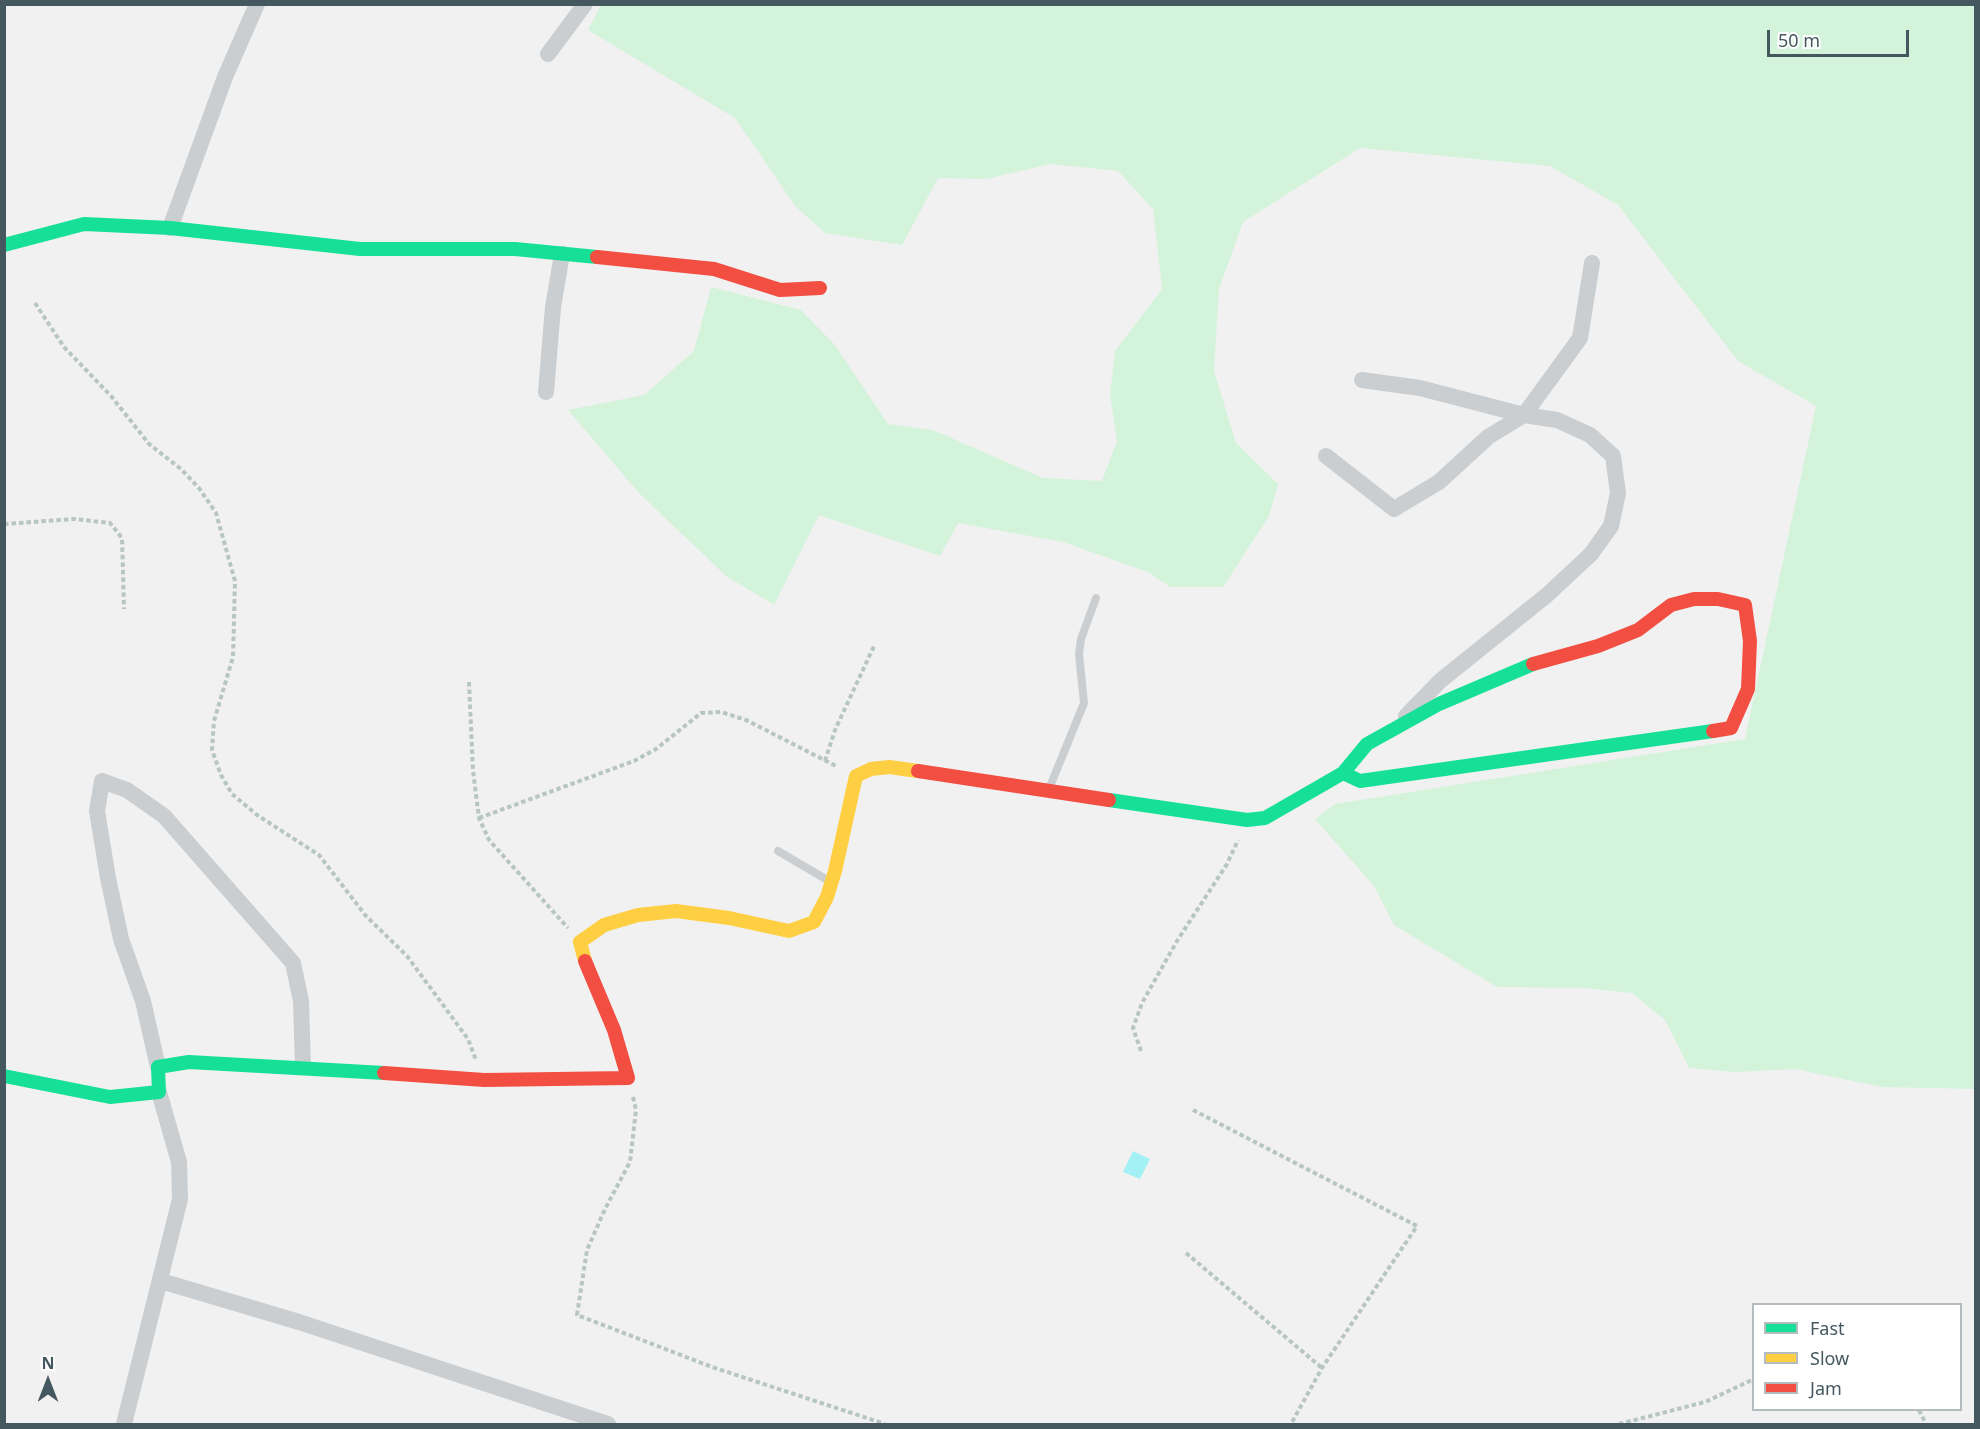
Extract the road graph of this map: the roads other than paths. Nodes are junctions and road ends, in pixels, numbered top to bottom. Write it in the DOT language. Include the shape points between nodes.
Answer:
graph roads {
  1 [pos="257,4"];
  2 [pos="585,4"];
  3 [pos="548,54"];
  4 [pos="170,228"];
  5 [pos="4,244"];
  6 [pos="562,254"];
  7 [pos="1592,263"];
  8 [pos="820,288"];
  9 [pos="1362,380"];
  10 [pos="546,392"];
  11 [pos="1524,415"];
  12 [pos="1326,456"];
  13 [pos="1096,598"];
  14 [pos="1397,725"];
  15 [pos="1343,773"];
  16 [pos="1049,789"];
  17 [pos="777,852"];
  18 [pos="832,882"];
  19 [pos="158,1067"];
  20 [pos="303,1067"];
  21 [pos="4,1076"];
  22 [pos="159,1092"];
  23 [pos="161,1281"];
  24 [pos="124,1425"];
  25 [pos="608,1425"];
  1 -- 4 [label="street" via="225,78"];
  2 -- 3 [label="street"];
  4 -- 5 [label="street" via="84,224"];
  4 -- 6 [label="street" via="360,249 515,249"];
  6 -- 8 [label="street" via="714,269 780,290"];
  6 -- 10 [label="street"];
  7 -- 11 [label="street" via="1580,338"];
  9 -- 11 [label="street" via="1420,388"];
  11 -- 12 [label="street" via="1488,437 1439,482 1394,509"];
  11 -- 14 [label="street" via="1557,420 1590,435 1612,456 1618,493 1611,526 1591,554 1547,595 1440,681"];
  13 -- 16 [label="lane" via="1079,654 1084,703"];
  14 -- 15 [label="street" via="1367,744"];
  14 -- 15 [label="street" via="1548,658 1598,646 1638,630 1671,606 1694,599 1745,605 1750,641 1748,689 1731,729 1360,781"];
  15 -- 16 [label="street" via="1265,818 1246,820"];
  16 -- 18 [label="street" via="889,767 871,769 856,776 850,791"];
  17 -- 18 [label="lane"];
  18 -- 20 [label="street" via="814,922 789,931 676,911 604,925 580,942 628,1078 484,1080"];
  19 -- 20 [label="street" via="189,1062"];
  19 -- 20 [label="street" via="143,1001 121,939 108,878 97,811 102,782 127,790 164,816 293,963 301,1001"];
  19 -- 22 [label="street"];
  21 -- 22 [label="street" via="110,1097"];
  22 -- 23 [label="street" via="179,1162 180,1199"];
  23 -- 24 [label="street"];
  23 -- 25 [label="street" via="299,1322"];
}
